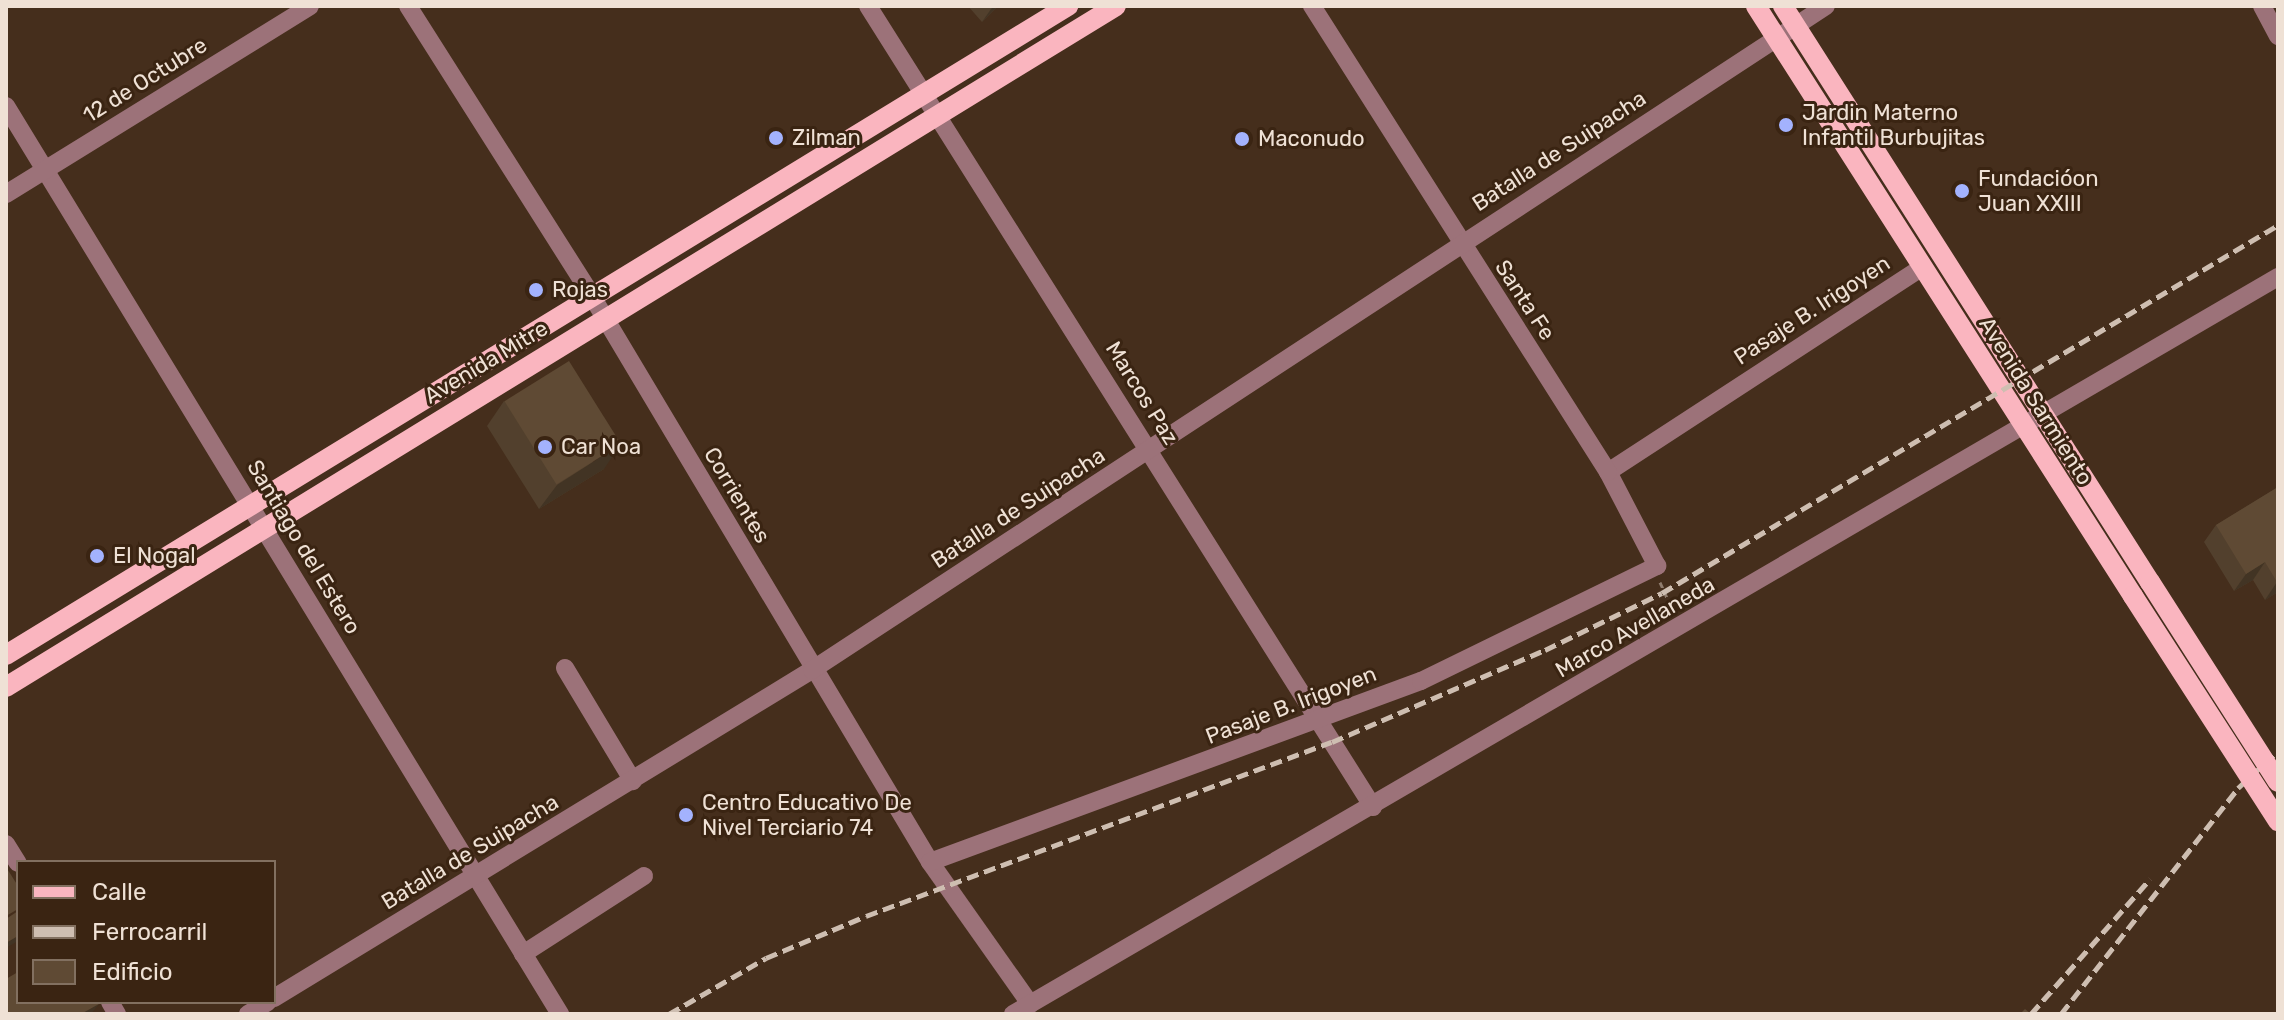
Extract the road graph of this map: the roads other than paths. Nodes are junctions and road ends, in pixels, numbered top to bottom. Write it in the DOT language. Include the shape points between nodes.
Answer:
graph roads {
  1 [pos="310,6"];
  2 [pos="408,6"];
  3 [pos="868,6"];
  4 [pos="1068,6"];
  5 [pos="1116,6"];
  6 [pos="1312,6"];
  7 [pos="1756,6"];
  8 [pos="1783,6"];
  9 [pos="1826,6"];
  10 [pos="2262,6"];
  11 [pos="1796,25"];
  12 [pos="2278,36"];
  13 [pos="1777,38"];
  14 [pos="924,96"];
  15 [pos="6,106"];
  16 [pos="937,117"];
  17 [pos="46,169"];
  18 [pos="6,194"];
  19 [pos="1461,244"];
  20 [pos="1922,267"];
  21 [pos="2278,277"];
  22 [pos="593,298"];
  23 [pos="604,318"];
  24 [pos="2045,418"];
  25 [pos="2023,428"];
  26 [pos="1150,451"];
  27 [pos="1608,472"];
  28 [pos="251,505"];
  29 [pos="263,526"];
  30 [pos="1657,566"];
  31 [pos="6,655"];
  32 [pos="565,668"];
  33 [pos="812,670"];
  34 [pos="6,687"];
  35 [pos="1319,721"];
  36 [pos="633,781"];
  37 [pos="2278,782"];
  38 [pos="1373,807"];
  39 [pos="2278,821"];
  40 [pos="930,862"];
  41 [pos="644,876"];
  42 [pos="477,877"];
  43 [pos="523,954"];
  44 [pos="276,997"];
  45 [pos="1030,1004"];
  46 [pos="560,1014"];
  47 [pos="1013,1014"];
  1 -- 17 [label="street, 12 de Octubre"];
  2 -- 22 [label="street, Corrientes"];
  3 -- 14 [label="street, Marcos Paz"];
  4 -- 14 [label="main road, Avenida Mitre"];
  5 -- 16 [label="main road, Avenida Mitre"];
  6 -- 19 [label="street, Santa Fe"];
  7 -- 13 [label="main road, Avenida Sarmiento"];
  8 -- 11 [label="main road, Avenida Sarmiento"];
  9 -- 11 [label="street, Batalla de Suipacha"];
  10 -- 12 [label="street"];
  11 -- 13 [label="street, Batalla de Suipacha"];
  11 -- 24 [label="main road, Avenida Sarmiento"];
  13 -- 19 [label="street, Batalla de Suipacha"];
  13 -- 20 [label="main road, Avenida Sarmiento"];
  14 -- 16 [label="street, Marcos Paz"];
  14 -- 22 [label="main road, Avenida Mitre"];
  15 -- 17 [label="street, Santiago del Estero"];
  16 -- 23 [label="main road, Avenida Mitre"];
  16 -- 26 [label="street, Marcos Paz"];
  17 -- 18 [label="street, 12 de Octubre"];
  17 -- 28 [label="street, Santiago del Estero"];
  19 -- 26 [label="street, Batalla de Suipacha"];
  19 -- 27 [label="street, Santa Fe"];
  20 -- 25 [label="main road, Avenida Sarmiento"];
  20 -- 27 [label="street, Pasaje B. Irigoyen"];
  21 -- 24 [label="street, Marco Avellaneda"];
  22 -- 23 [label="street, Corrientes"];
  22 -- 28 [label="main road, Avenida Mitre"];
  23 -- 29 [label="main road, Avenida Mitre"];
  23 -- 33 [label="street, Corrientes"];
  24 -- 25 [label="street, Marco Avellaneda"];
  24 -- 37 [label="main road, Avenida Sarmiento, bridge"];
  25 -- 38 [label="street, Marco Avellaneda"];
  25 -- 39 [label="main road, Avenida Sarmiento, bridge"];
  26 -- 33 [label="street, Batalla de Suipacha"];
  26 -- 35 [label="street, Marcos Paz"];
  27 -- 30 [label="street, Santa Fe"];
  28 -- 29 [label="street, Santiago del Estero"];
  28 -- 31 [label="main road, Avenida Mitre"];
  29 -- 34 [label="main road, Avenida Mitre"];
  29 -- 42 [label="street, Santiago del Estero"];
  30 -- 35 [label="street, Pasaje B. Irigoyen" via="1505,645"];
  32 -- 36 [label="street"];
  33 -- 36 [label="street, Batalla de Suipacha"];
  33 -- 40 [label="street, Corrientes"];
  35 -- 38 [label="street, Marcos Paz"];
  35 -- 40 [label="street, Pasaje B. Irigoyen"];
  36 -- 42 [label="street, Batalla de Suipacha"];
  38 -- 45 [label="street, Marco Avellaneda"];
  40 -- 45 [label="street, Corrientes"];
  41 -- 43 [label="street"];
  42 -- 43 [label="street, Santiago del Estero"];
  42 -- 44 [label="street, Batalla de Suipacha"];
  43 -- 46 [label="street, Santiago del Estero"];
  45 -- 47 [label="street, Marco Avellaneda"];
}
